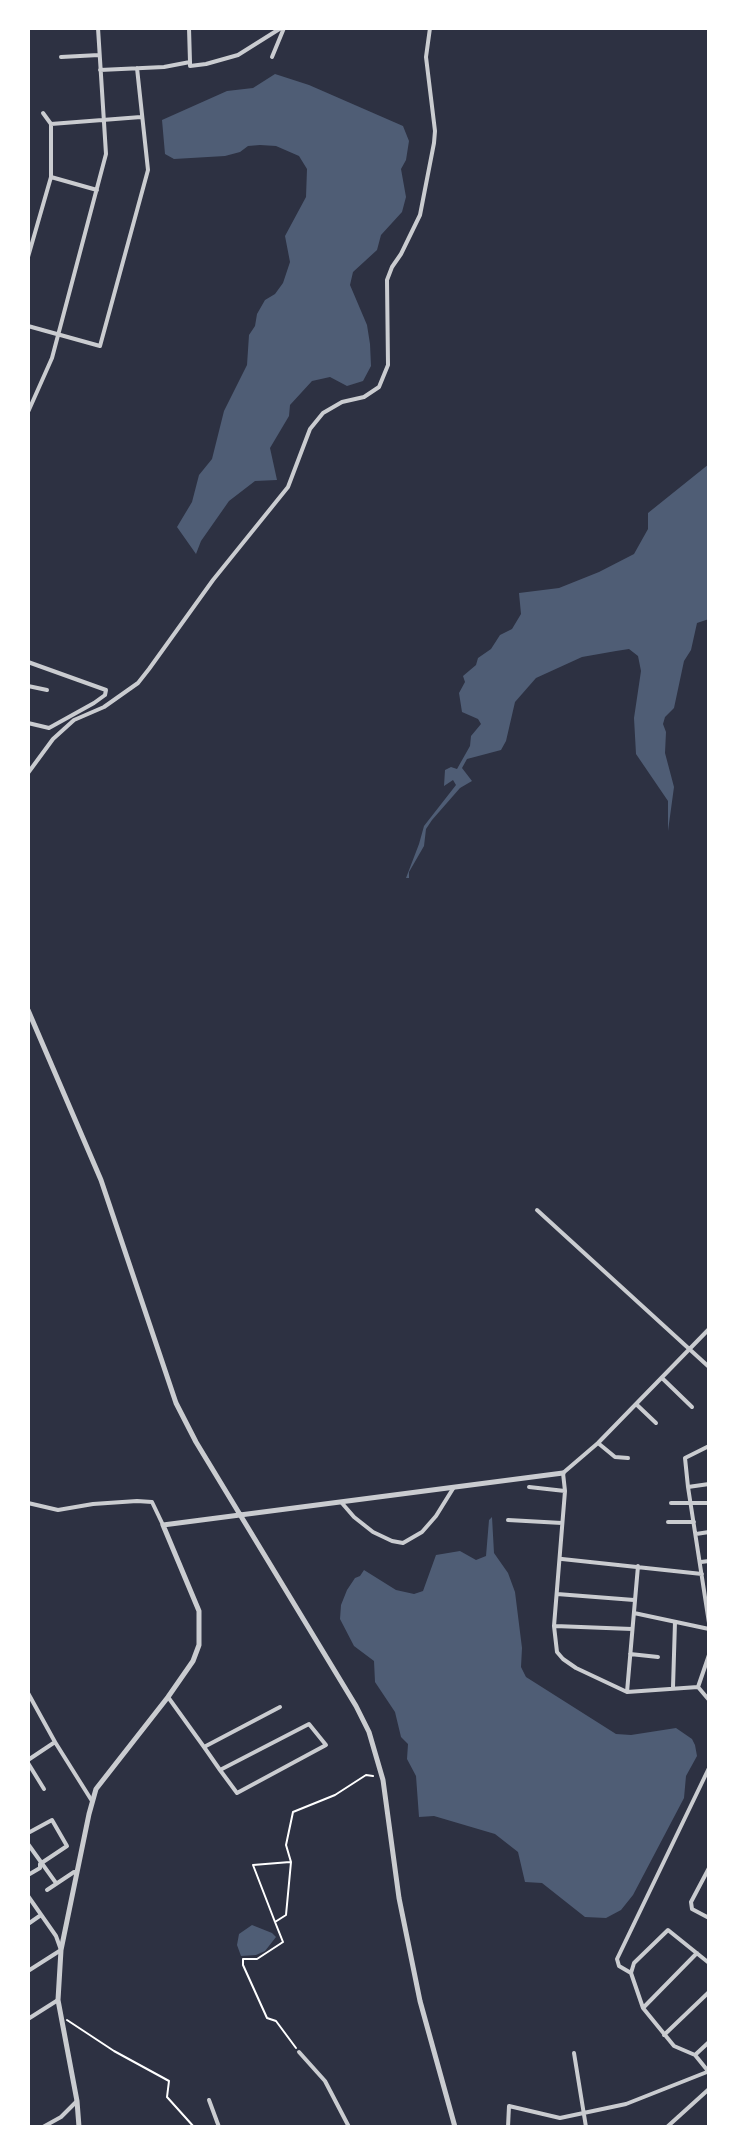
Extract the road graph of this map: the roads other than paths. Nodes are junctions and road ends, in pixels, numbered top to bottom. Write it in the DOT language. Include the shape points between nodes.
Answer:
graph roads {
  1 [pos="98,28"];
  2 [pos="189,28"];
  3 [pos="283,28"];
  4 [pos="430,28"];
  5 [pos="99,55"];
  6 [pos="61,57"];
  7 [pos="272,57"];
  8 [pos="190,62"];
  9 [pos="137,68"];
  10 [pos="100,70"];
  11 [pos="43,113"];
  12 [pos="141,117"];
  13 [pos="102,120"];
  14 [pos="51,124"];
  15 [pos="51,177"];
  16 [pos="97,190"];
  17 [pos="28,257"];
  18 [pos="28,326"];
  19 [pos="59,334"];
  20 [pos="28,412"];
  21 [pos="28,662"];
  22 [pos="28,686"];
  23 [pos="47,690"];
  24 [pos="73,718"];
  25 [pos="28,723"];
  26 [pos="28,773"];
  27 [pos="28,1010"];
  28 [pos="537,1210"];
  29 [pos="709,1329"];
  30 [pos="690,1349"];
  31 [pos="709,1367"];
  32 [pos="662,1378"];
  33 [pos="636,1404"];
  34 [pos="692,1407"];
  35 [pos="656,1423"];
  36 [pos="598,1443"];
  37 [pos="709,1446"];
  38 [pos="628,1458"];
  39 [pos="563,1473"];
  40 [pos="709,1484"];
  41 [pos="454,1487"];
  42 [pos="529,1487"];
  43 [pos="688,1487"];
  44 [pos="565,1491"];
  45 [pos="339,1500"];
  46 [pos="28,1503"];
  47 [pos="671,1503"];
  48 [pos="709,1503"];
  49 [pos="691,1504"];
  50 [pos="238,1514"];
  51 [pos="508,1520"];
  52 [pos="668,1522"];
  53 [pos="694,1522"];
  54 [pos="562,1523"];
  55 [pos="163,1525"];
  56 [pos="709,1532"];
  57 [pos="696,1534"];
  58 [pos="561,1559"];
  59 [pos="709,1561"];
  60 [pos="701,1562"];
  61 [pos="638,1566"];
  62 [pos="702,1574"];
  63 [pos="557,1594"];
  64 [pos="635,1600"];
  65 [pos="634,1613"];
  66 [pos="675,1622"];
  67 [pos="554,1626"];
  68 [pos="709,1626"];
  69 [pos="632,1629"];
  70 [pos="630,1654"];
  71 [pos="709,1655"];
  72 [pos="658,1657"];
  73 [pos="698,1687"];
  74 [pos="673,1688"];
  75 [pos="627,1692"];
  76 [pos="28,1693"];
  77 [pos="168,1697"];
  78 [pos="709,1700"];
  79 [pos="280,1707"];
  80 [pos="55,1742"];
  81 [pos="204,1747"];
  82 [pos="28,1761"];
  83 [pos="709,1768"];
  84 [pos="220,1770"];
  85 [pos="44,1789"];
  86 [pos="92,1801"];
  87 [pos="28,1833"];
  88 [pos="28,1844"];
  89 [pos="40,1864"];
  90 [pos="709,1868"];
  91 [pos="77,1873"];
  92 [pos="28,1875"];
  93 [pos="707,1876"];
  94 [pos="56,1883"];
  95 [pos="47,1890"];
  96 [pos="28,1896"];
  97 [pos="41,1915"];
  98 [pos="709,1918"];
  99 [pos="28,1924"];
  100 [pos="61,1950"];
  101 [pos="697,1952"];
  102 [pos="709,1963"];
  103 [pos="28,1971"];
  104 [pos="631,1973"];
  105 [pos="709,1992"];
  106 [pos="58,2000"];
  107 [pos="643,2008"];
  108 [pos="28,2019"];
  109 [pos="664,2035"];
  110 [pos="709,2042"];
  111 [pos="299,2052"];
  112 [pos="574,2053"];
  113 [pos="695,2055"];
  114 [pos="709,2071"];
  115 [pos="709,2089"];
  116 [pos="209,2100"];
  117 [pos="77,2101"];
  118 [pos="583,2112"];
  119 [pos="43,2127"];
  120 [pos="79,2127"];
  121 [pos="219,2127"];
  122 [pos="349,2127"];
  123 [pos="455,2127"];
  124 [pos="508,2127"];
  125 [pos="586,2127"];
  126 [pos="667,2127"];
  1 -- 5 [label="street"];
  2 -- 8 [label="street"];
  3 -- 7 [label="street"];
  3 -- 8 [label="street" via="238,55 206,64"];
  4 -- 24 [label="street" via="426,57 434,143 420,215 387,280 388,365 379,387 323,413 310,429 288,487 138,683 104,707"];
  5 -- 6 [label="street"];
  5 -- 10 [label="street"];
  8 -- 9 [label="street"];
  9 -- 10 [label="street"];
  9 -- 12 [label="street"];
  10 -- 13 [label="street"];
  11 -- 14 [label="street"];
  12 -- 13 [label="street"];
  12 -- 19 [label="street" via="148,170 100,346"];
  13 -- 14 [label="street"];
  13 -- 16 [label="street" via="106,154"];
  14 -- 15 [label="street"];
  15 -- 16 [label="street"];
  15 -- 17 [label="street"];
  16 -- 19 [label="street"];
  18 -- 19 [label="street"];
  19 -- 20 [label="street"];
  21 -- 24 [label="street" via="106,690"];
  22 -- 23 [label="street"];
  24 -- 25 [label="street" via="49,728"];
  24 -- 26 [label="street"];
  27 -- 50 [label="street" via="101,1180 176,1403"];
  28 -- 30 [label="street"];
  29 -- 30 [label="street"];
  30 -- 31 [label="street"];
  30 -- 32 [label="street"];
  32 -- 33 [label="street"];
  32 -- 34 [label="street"];
  33 -- 35 [label="street"];
  33 -- 36 [label="street"];
  36 -- 38 [label="street" via="615,1457"];
  36 -- 39 [label="street"];
  37 -- 43 [label="street" via="685,1458"];
  39 -- 41 [label="street"];
  39 -- 44 [label="street"];
  40 -- 43 [label="street"];
  41 -- 45 [label="street"];
  41 -- 45 [label="street" via="422,1532 403,1543 373,1532"];
  42 -- 44 [label="street"];
  43 -- 49 [label="street"];
  44 -- 54 [label="street"];
  45 -- 50 [label="street"];
  46 -- 55 [label="street" via="58,1510 152,1502"];
  47 -- 49 [label="street"];
  48 -- 49 [label="street"];
  49 -- 53 [label="street"];
  50 -- 55 [label="street"];
  50 -- 123 [label="street" via="369,1732 383,1780 417,1990"];
  51 -- 54 [label="street"];
  52 -- 53 [label="street"];
  53 -- 57 [label="street"];
  54 -- 58 [label="street"];
  55 -- 77 [label="street" via="201,1621 193,1661"];
  56 -- 57 [label="street"];
  57 -- 60 [label="street"];
  58 -- 61 [label="street"];
  58 -- 63 [label="street"];
  59 -- 60 [label="street"];
  60 -- 62 [label="street"];
  61 -- 62 [label="street"];
  61 -- 64 [label="street"];
  62 -- 68 [label="street"];
  63 -- 64 [label="street"];
  63 -- 67 [label="street"];
  64 -- 65 [label="street"];
  65 -- 66 [label="street"];
  65 -- 69 [label="street"];
  66 -- 68 [label="street"];
  66 -- 74 [label="street"];
  67 -- 69 [label="street"];
  67 -- 75 [label="street" via="563,1659"];
  69 -- 70 [label="street"];
  70 -- 72 [label="street"];
  70 -- 75 [label="street"];
  71 -- 73 [label="street"];
  73 -- 74 [label="street"];
  73 -- 78 [label="street"];
  74 -- 75 [label="street"];
  76 -- 80 [label="street"];
  77 -- 81 [label="street"];
  77 -- 86 [label="street"];
  79 -- 81 [label="street"];
  80 -- 82 [label="street"];
  80 -- 86 [label="street"];
  81 -- 84 [label="street"];
  82 -- 85 [label="street"];
  83 -- 104 [label="street" via="617,1959"];
  84 -- 84 [label="street" via="309,1724 326,1745 237,1793"];
  86 -- 91 [label="street"];
  87 -- 89 [label="street" via="52,1820 67,1846"];
  88 -- 89 [label="street"];
  89 -- 92 [label="street"];
  89 -- 94 [label="street"];
  90 -- 93 [label="street"];
  91 -- 94 [label="street"];
  91 -- 100 [label="street"];
  93 -- 98 [label="street" via="691,1902 692,1909"];
  94 -- 95 [label="street"];
  96 -- 97 [label="street"];
  97 -- 99 [label="street"];
  97 -- 100 [label="street"];
  100 -- 103 [label="street"];
  100 -- 106 [label="street"];
  101 -- 102 [label="street"];
  101 -- 104 [label="street" via="668,1930 634,1963"];
  101 -- 107 [label="street"];
  104 -- 107 [label="street"];
  105 -- 109 [label="street"];
  106 -- 108 [label="street"];
  106 -- 117 [label="street"];
  107 -- 109 [label="street"];
  109 -- 113 [label="street"];
  110 -- 113 [label="street"];
  111 -- 122 [label="street" via="325,2081"];
  112 -- 118 [label="street"];
  113 -- 114 [label="street"];
  114 -- 118 [label="street" via="626,2104"];
  115 -- 126 [label="street"];
  116 -- 121 [label="street"];
  117 -- 119 [label="street"];
  117 -- 120 [label="street"];
  118 -- 124 [label="street" via="560,2118 509,2106"];
  118 -- 125 [label="street"];
}
